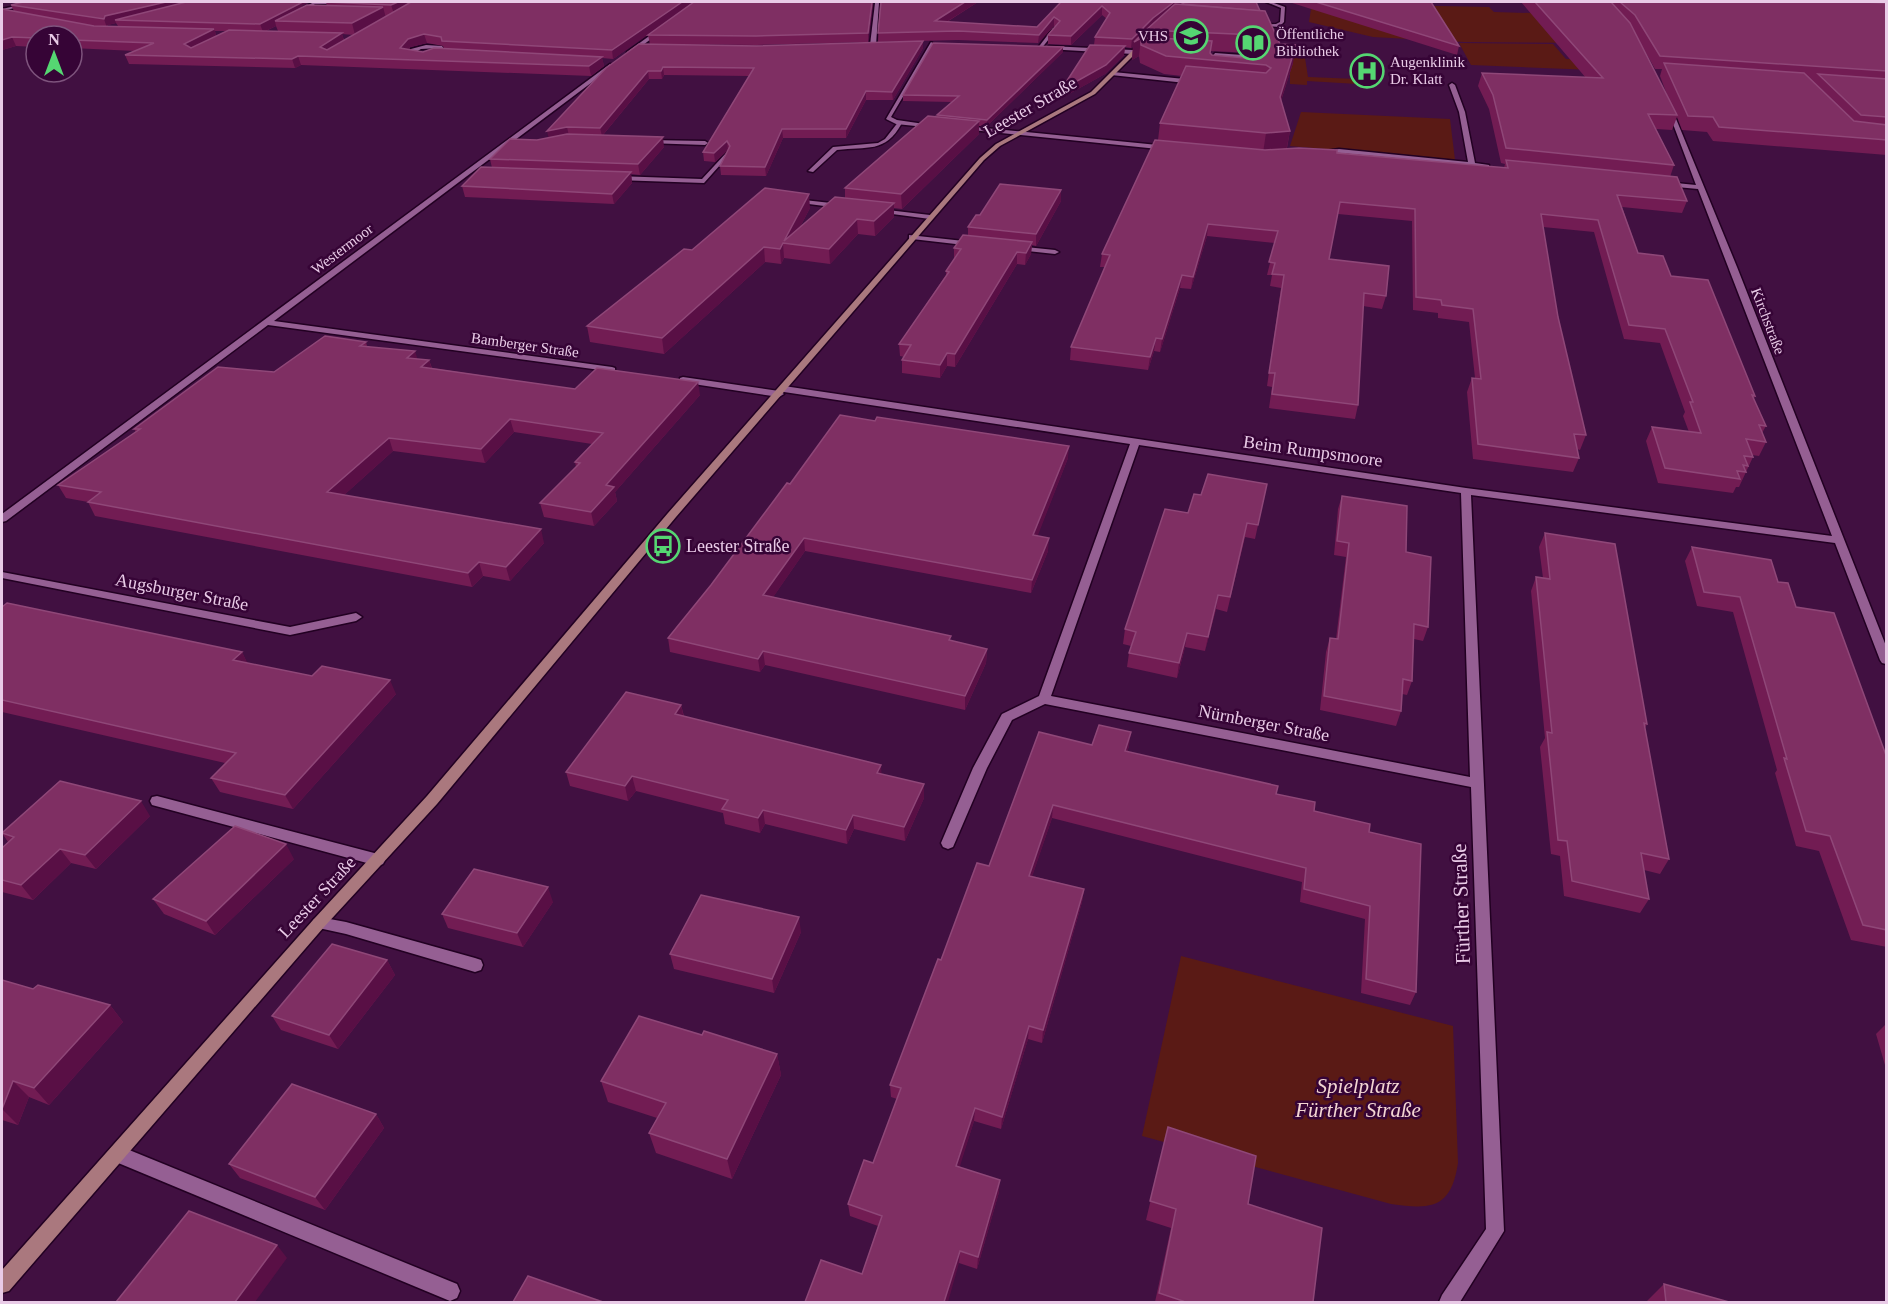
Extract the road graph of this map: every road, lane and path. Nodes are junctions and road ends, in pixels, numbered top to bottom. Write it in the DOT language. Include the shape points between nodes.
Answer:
graph roads {
  1 [pos="37,2"];
  2 [pos="338,2"];
  3 [pos="1268,2"];
  4 [pos="877,3"];
  5 [pos="316,9"];
  6 [pos="2,12"];
  7 [pos="331,14"];
  8 [pos="12,16"];
  9 [pos="1249,24"];
  10 [pos="664,27"];
  11 [pos="1054,29"];
  12 [pos="1149,36"];
  13 [pos="919,44"];
  14 [pos="863,45"];
  15 [pos="873,45"];
  16 [pos="884,45"];
  17 [pos="637,47"];
  18 [pos="1027,47"];
  19 [pos="650,48"];
  20 [pos="1039,48"];
  21 [pos="1134,51"];
  22 [pos="1146,51"];
  23 [pos="435,53"];
  24 [pos="446,54"];
  25 [pos="1204,54"];
  26 [pos="1215,55"];
  27 [pos="416,57"];
  28 [pos="426,57"];
  29 [pos="604,62"];
  30 [pos="615,63"];
  31 [pos="1213,63"];
  32 [pos="1242,72"];
  33 [pos="1113,74"];
  34 [pos="1206,83"];
  35 [pos="1452,85"];
  36 [pos="1664,97"];
  37 [pos="899,123"];
  38 [pos="946,126"];
  39 [pos="958,128"];
  40 [pos="1018,134"];
  41 [pos="637,142"];
  42 [pos="705,143"];
  43 [pos="504,144"];
  44 [pos="523,145"];
  45 [pos="1182,150"];
  46 [pos="1313,153"];
  47 [pos="727,154"];
  48 [pos="1472,165"];
  49 [pos="1495,167"];
  50 [pos="811,171"];
  51 [pos="465,173"];
  52 [pos="477,173"];
  53 [pos="608,177"];
  54 [pos="1656,183"];
  55 [pos="1701,187"];
  56 [pos="782,199"];
  57 [pos="850,207"];
  58 [pos="873,210"];
  59 [pos="930,217"];
  60 [pos="912,237"];
  61 [pos="987,245"];
  62 [pos="1010,247"];
  63 [pos="1055,252"];
  64 [pos="266,322"];
  65 [pos="628,372"];
  66 [pos="675,379"];
  67 [pos="782,391"];
  68 [pos="1136,441"];
  69 [pos="1466,491"];
  70 [pos="2,519"];
  71 [pos="1838,540"];
  72 [pos="2,575"];
  73 [pos="356,616"];
  74 [pos="1887,660"];
  75 [pos="1044,699"];
  76 [pos="1477,783"];
  77 [pos="157,801"];
  78 [pos="948,843"];
  79 [pos="378,860"];
  80 [pos="319,923"];
  81 [pos="475,965"];
  82 [pos="117,1154"];
  83 [pos="2,1284"];
  84 [pos="450,1291"];
  85 [pos="1449,1302"];
  1 -- 6 [label="street"];
  2 -- 5 [label="street" via="325,10"];
  2 -- 5 [label="street" via="314,3 303,9"];
  3 -- 9 [label="street" via="1283,6 1282,22 1277,26"];
  4 -- 15 [label="street"];
  5 -- 7 [label="street" via="307,14"];
  6 -- 8 [label="street"];
  10 -- 17 [label="street, Westermoor"];
  11 -- 20 [label="street"];
  12 -- 21 [label="street, Leester Straße"];
  13 -- 37 [label="street" via="934,44 888,118"];
  14 -- 15 [label="street"];
  15 -- 16 [label="street"];
  17 -- 19 [label="street"];
  17 -- 30 [label="street, Westermoor"];
  18 -- 20 [label="street"];
  20 -- 21 [label="street"];
  21 -- 22 [label="street"];
  21 -- 33 [label="street, Leester Straße"];
  23 -- 24 [label="street"];
  23 -- 27 [label="street" via="440,47 416,48 407,56"];
  23 -- 28 [label="street"];
  25 -- 26 [label="street"];
  26 -- 31 [label="street"];
  26 -- 32 [label="street" via="1254,57 1253,73"];
  29 -- 30 [label="street"];
  30 -- 43 [label="street, Westermoor"];
  33 -- 34 [label="street"];
  33 -- 40 [label="street, Leester Straße" via="1093,93"];
  35 -- 48 [label="street" via="1462,112"];
  36 -- 55 [label="street, Kirchstraße"];
  37 -- 38 [label="street"];
  37 -- 50 [label="street" via="884,144 835,148"];
  39 -- 40 [label="street"];
  40 -- 45 [label="street"];
  40 -- 59 [label="street, Leester Straße" via="982,159"];
  41 -- 42 [label="street"];
  43 -- 44 [label="street"];
  43 -- 51 [label="street, Westermoor"];
  46 -- 48 [label="street"];
  47 -- 53 [label="street" via="704,181"];
  48 -- 49 [label="street"];
  51 -- 52 [label="street"];
  51 -- 64 [label="street, Westermoor"];
  54 -- 55 [label="street"];
  55 -- 71 [label="street, Kirchstraße"];
  56 -- 57 [label="street"];
  58 -- 59 [label="street"];
  59 -- 60 [label="street, Leester Straße"];
  60 -- 61 [label="street"];
  60 -- 67 [label="street, Leester Straße"];
  62 -- 63 [label="street"];
  64 -- 65 [label="street, Bamberger Straße"];
  64 -- 70 [label="street, Westermoor"];
  66 -- 67 [label="street"];
  67 -- 68 [label="street, Beim Rumpsmoore"];
  67 -- 79 [label="street, Leester Straße"];
  68 -- 69 [label="street, Beim Rumpsmoore"];
  68 -- 75 [label="street"];
  69 -- 71 [label="street, Beim Rumpsmoore"];
  69 -- 76 [label="street, Fürther Straße"];
  71 -- 74 [label="street, Kirchstraße"];
  72 -- 73 [label="street, Augsburger Straße" via="290,631"];
  75 -- 76 [label="street, Nürnberger Straße"];
  75 -- 78 [label="street" via="1007,717"];
  76 -- 85 [label="street, Fürther Straße" via="1495,1231"];
  77 -- 79 [label="street"];
  79 -- 80 [label="street, Leester Straße"];
  80 -- 81 [label="street"];
  80 -- 82 [label="street, Leester Straße"];
  82 -- 83 [label="street, Leester Straße"];
  82 -- 84 [label="street"];
}
